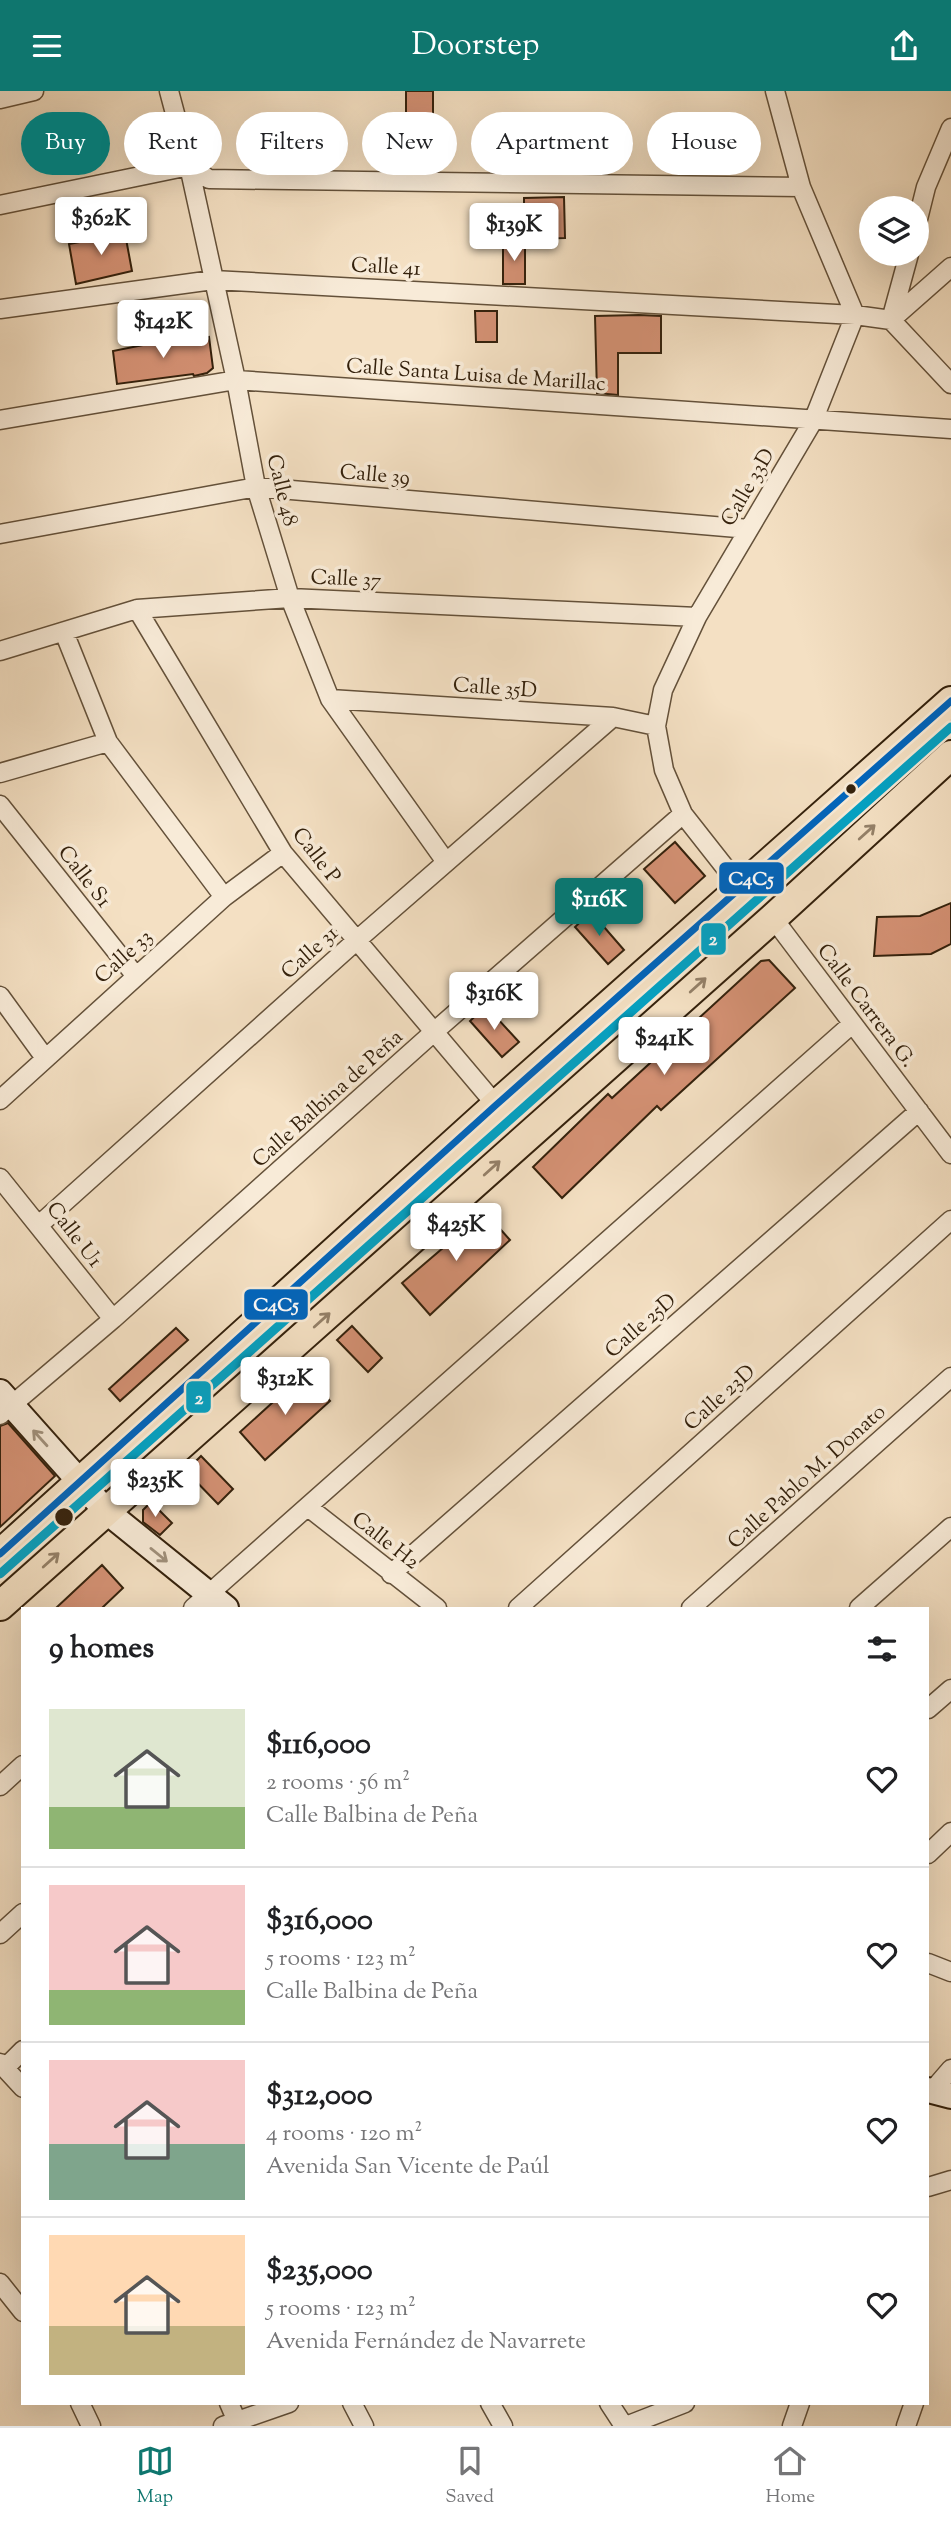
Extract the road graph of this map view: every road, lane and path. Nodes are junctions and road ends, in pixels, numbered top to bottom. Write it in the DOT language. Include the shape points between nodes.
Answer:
graph roads {
  1 [pos="34,91"];
  2 [pos="169,91"];
  3 [pos="775,91"];
  4 [pos="0,99"];
  5 [pos="175,112"];
  6 [pos="951,128"];
  7 [pos="145,175"];
  8 [pos="191,175"];
  9 [pos="203,175"];
  10 [pos="801,187"];
  11 [pos="924,196"];
  12 [pos="0,205"];
  13 [pos="906,266"];
  14 [pos="951,267"];
  15 [pos="213,280"];
  16 [pos="0,309"];
  17 [pos="855,315"];
  18 [pos="891,320"];
  19 [pos="236,380"];
  20 [pos="951,384"];
  21 [pos="0,420"];
  22 [pos="813,421"];
  23 [pos="951,429"];
  24 [pos="256,487"];
  25 [pos="749,529"];
  26 [pos="0,534"];
  27 [pos="290,598"];
  28 [pos="137,609"];
  29 [pos="697,617"];
  30 [pos="64,632"];
  31 [pos="0,651"];
  32 [pos="330,699"];
  33 [pos="951,701"];
  34 [pos="613,717"];
  35 [pos="656,726"];
  36 [pos="108,742"];
  37 [pos="951,755"];
  38 [pos="0,773"];
  39 [pos="0,805"];
  40 [pos="683,814"];
  41 [pos="283,853"];
  42 [pos="446,862"];
  43 [pos="742,889"];
  44 [pos="224,897"];
  45 [pos="773,918"];
  46 [pos="356,940"];
  47 [pos="135,975"];
  48 [pos="0,996"];
  49 [pos="852,1024"];
  50 [pos="435,1031"];
  51 [pos="45,1058"];
  52 [pos="0,1100"];
  53 [pos="496,1105"];
  54 [pos="919,1111"];
  55 [pos="951,1154"];
  56 [pos="0,1178"];
  57 [pos="951,1220"];
  58 [pos="39,1225"];
  59 [pos="113,1319"];
  60 [pos="951,1377"];
  61 [pos="4,1404"];
  62 [pos="80,1483"];
  63 [pos="308,1507"];
  64 [pos="106,1511"];
  65 [pos="951,1527"];
  66 [pos="0,1554"];
  67 [pos="391,1574"];
  68 [pos="209,1604"];
  69 [pos="0,1606"];
  70 [pos="436,1607"];
  71 [pos="519,1607"];
  72 [pos="692,1607"];
  73 [pos="860,1607"];
  74 [pos="951,1689"];
  75 [pos="929,1708"];
  76 [pos="21,1767"];
  77 [pos="0,1786"];
  78 [pos="951,1832"];
  79 [pos="929,1853"];
  80 [pos="21,1915"];
  81 [pos="0,1934"];
  82 [pos="929,1963"];
  83 [pos="951,1972"];
  84 [pos="21,2052"];
  85 [pos="2,2066"];
  86 [pos="951,2069"];
  87 [pos="21,2086"];
  88 [pos="937,2092"];
  89 [pos="951,2180"];
  90 [pos="929,2187"];
  91 [pos="0,2283"];
  92 [pos="21,2309"];
  93 [pos="81,2405"];
  94 [pos="229,2405"];
  95 [pos="284,2405"];
  96 [pos="353,2405"];
  97 [pos="491,2405"];
  98 [pos="610,2405"];
  99 [pos="680,2405"];
  100 [pos="799,2405"];
  101 [pos="914,2405"];
  102 [pos="233,2424"];
  103 [pos="91,2426"];
  104 [pos="364,2426"];
  105 [pos="503,2426"];
  106 [pos="625,2426"];
  107 [pos="792,2426"];
  108 [pos="906,2426"];
  1 -- 4 [label="street"];
  2 -- 5 [label="street, Calle 48"];
  3 -- 10 [label="street"];
  6 -- 11 [label="street"];
  7 -- 12 [label="street"];
  8 -- 15 [label="street, Calle 48"];
  9 -- 10 [label="street" via="209,179"];
  10 -- 17 [label="street"];
  13 -- 18 [label="street"];
  14 -- 18 [label="street"];
  15 -- 16 [label="street, Calle 41"];
  15 -- 17 [label="street, Calle 41"];
  15 -- 19 [label="street, Calle 48"];
  17 -- 18 [label="street, Calle 41"];
  17 -- 22 [label="street, Calle 33D"];
  18 -- 20 [label="street"];
  19 -- 21 [label="street, Calle Santa Luisa de Marillac"];
  19 -- 22 [label="street, Calle Santa Luisa de Marillac"];
  19 -- 24 [label="street, Calle 48"];
  22 -- 23 [label="street, Calle Santa Luisa de Marillac"];
  22 -- 25 [label="street, Calle 33D"];
  24 -- 25 [label="street, Calle 39"];
  24 -- 26 [label="street, Calle 39"];
  24 -- 27 [label="street, Calle 48"];
  25 -- 29 [label="street, Calle 33D"];
  27 -- 28 [label="street, Calle 37"];
  27 -- 29 [label="street, Calle 37"];
  27 -- 32 [label="street, Calle 48"];
  28 -- 30 [label="street, Calle 37"];
  28 -- 41 [label="street, Calle P"];
  29 -- 35 [label="street, Calle 33D" via="663,690"];
  30 -- 31 [label="street, Calle 37"];
  30 -- 36 [label="street"];
  32 -- 34 [label="street, Calle 35D"];
  32 -- 42 [label="street, Calle 48"];
  33 -- 43 [label="main road"];
  34 -- 35 [label="street, Calle 35D"];
  34 -- 42 [label="street, Calle 31"];
  35 -- 40 [label="street, Calle 33D" via="664,770"];
  36 -- 38 [label="street"];
  36 -- 44 [label="street"];
  45 -- 37 [label="main road, one-way"];
  39 -- 47 [label="street, Calle S1"];
  40 -- 43 [label="street, Calle 33D"];
  40 -- 50 [label="street, Calle Balbina de Peña"];
  41 -- 44 [label="street, Calle 33"];
  41 -- 46 [label="street, Calle P"];
  42 -- 46 [label="street, Calle 31"];
  43 -- 53 [label="main road"];
  44 -- 47 [label="street, Calle 33"];
  45 -- 49 [label="street, Calle Carrera G."];
  64 -- 45 [label="main road, one-way"];
  46 -- 50 [label="street, Calle P"];
  46 -- 58 [label="street, Calle 31"];
  47 -- 51 [label="street, Calle 33"];
  48 -- 51 [label="street"];
  49 -- 54 [label="street, Calle Carrera G."];
  49 -- 63 [label="street"];
  50 -- 53 [label="street, Calle P"];
  50 -- 59 [label="street, Calle Balbina de Peña"];
  51 -- 52 [label="street, Calle 33"];
  53 -- 62 [label="main road"];
  54 -- 55 [label="street, Calle Carrera G."];
  54 -- 67 [label="street, Calle 25D"];
  56 -- 58 [label="street, Calle U1"];
  57 -- 71 [label="street, Calle 23D"];
  58 -- 59 [label="street, Calle U1"];
  59 -- 61 [label="street, Calle Balbina de Peña"];
  60 -- 72 [label="street, Calle Pablo M. Donato"];
  62 -- 61 [label="main road, one-way"];
  62 -- 64 [label="main road"];
  62 -- 66 [label="main road"];
  63 -- 67 [label="street, Calle H2"];
  63 -- 68 [label="street"];
  64 -- 68 [label="main road, one-way"];
  69 -- 64 [label="main road, one-way"];
  65 -- 73 [label="street"];
  67 -- 70 [label="street, Calle H2"];
  74 -- 75 [label="street"];
  76 -- 77 [label="street"];
  78 -- 79 [label="street"];
  80 -- 81 [label="street"];
  82 -- 83 [label="street"];
  84 -- 85 [label="street"];
  85 -- 87 [label="street"];
  86 -- 88 [label="street"];
  89 -- 90 [label="street"];
  91 -- 92 [label="street"];
  93 -- 103 [label="street"];
  94 -- 102 [label="street"];
  95 -- 102 [label="street"];
  96 -- 104 [label="street"];
  97 -- 105 [label="street"];
  98 -- 106 [label="street"];
  99 -- 106 [label="street"];
  100 -- 107 [label="street"];
  101 -- 108 [label="street"];
}
